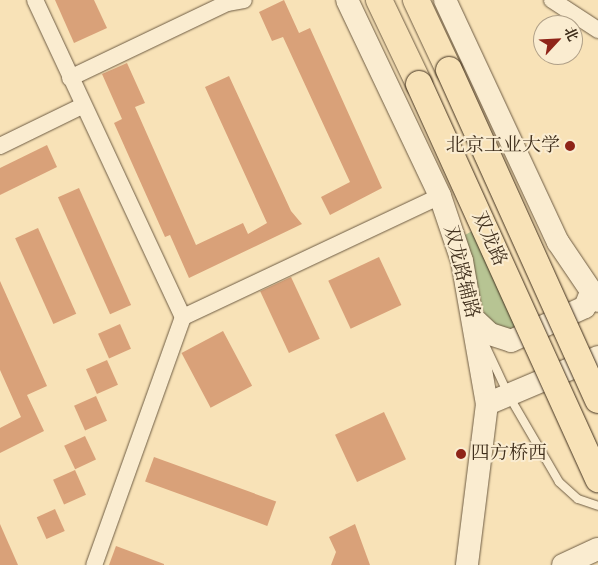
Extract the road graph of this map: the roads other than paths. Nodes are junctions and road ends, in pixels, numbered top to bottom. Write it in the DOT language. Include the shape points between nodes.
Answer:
graph roads {
  1 [pos="35,0"];
  2 [pos="244,0"];
  3 [pos="347,0"];
  4 [pos="380,0"];
  5 [pos="416,0"];
  6 [pos="444,0"];
  7 [pos="552,0"];
  8 [pos="598,30"];
  9 [pos="70,78"];
  10 [pos="82,106"];
  11 [pos="0,146"];
  12 [pos="440,196"];
  13 [pos="595,296"];
  14 [pos="182,318"];
  15 [pos="473,318"];
  16 [pos="598,357"];
  17 [pos="509,396"];
  18 [pos="598,400"];
  19 [pos="486,404"];
  20 [pos="598,479"];
  21 [pos="598,506"];
  22 [pos="598,549"];
  23 [pos="94,565"];
  24 [pos="467,565"];
  25 [pos="563,565"];
  1 -- 9 [label="street"];
  2 -- 9 [label="street" via="227,3"];
  3 -- 12 [label="main road, 双龙路辅路"];
  4 -- 20 [label="main road, 双龙路, bridge"];
  5 -- 18 [label="main road, 双龙路, bridge"];
  6 -- 13 [label="main road" via="558,242"];
  7 -- 8 [label="street"];
  9 -- 10 [label="street"];
  10 -- 11 [label="street"];
  10 -- 14 [label="street"];
  12 -- 14 [label="street"];
  12 -- 15 [label="main road, 双龙路辅路" via="462,261"];
  13 -- 15 [label="main road" via="584,307 511,341 490,334"];
  14 -- 23 [label="street"];
  15 -- 17 [label="lane"];
  15 -- 19 [label="main road, 双龙路辅路"];
  16 -- 17 [label="main road"];
  17 -- 19 [label="main road"];
  17 -- 21 [label="lane" via="559,482 578,499"];
  19 -- 24 [label="main road, 双龙路辅路"];
  22 -- 25 [label="main road"];
}
